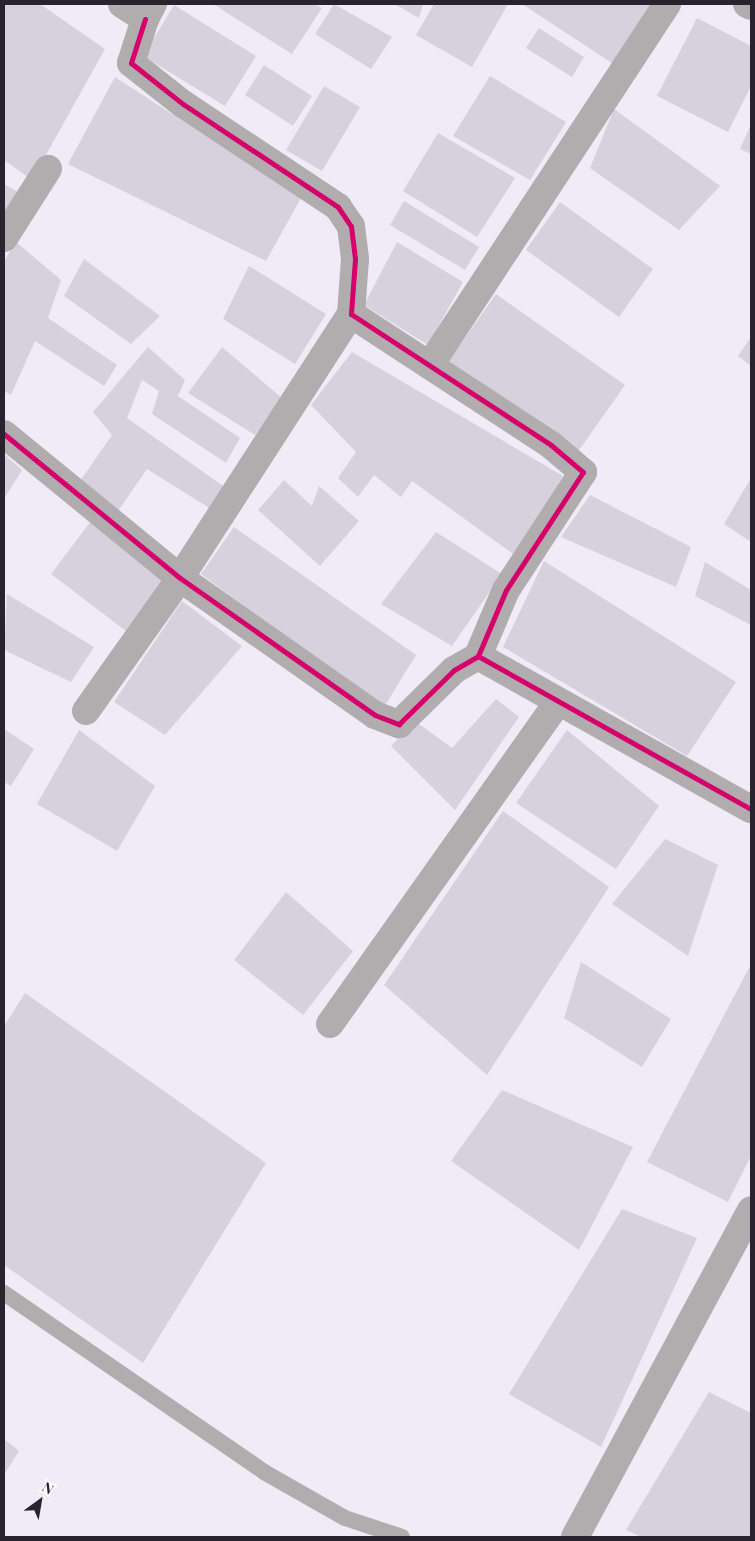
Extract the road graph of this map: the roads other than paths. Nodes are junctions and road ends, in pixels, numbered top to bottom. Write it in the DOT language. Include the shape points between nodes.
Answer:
graph roads {
  1 [pos="122,4"];
  2 [pos="666,4"];
  3 [pos="747,4"];
  4 [pos="751,6"];
  5 [pos="149,12"];
  6 [pos="48,169"];
  7 [pos="4,238"];
  8 [pos="351,314"];
  9 [pos="430,365"];
  10 [pos="4,434"];
  11 [pos="180,578"];
  12 [pos="478,656"];
  13 [pos="558,702"];
  14 [pos="86,711"];
  15 [pos="751,809"];
  16 [pos="330,1024"];
  17 [pos="749,1218"];
  18 [pos="4,1293"];
  19 [pos="402,1537"];
  20 [pos="575,1537"];
  1 -- 5 [label="street"];
  2 -- 9 [label="street"];
  3 -- 4 [label="street"];
  5 -- 8 [label="street" via="132,62 183,104 343,213 351,226 355,259"];
  6 -- 7 [label="street"];
  8 -- 9 [label="street"];
  8 -- 11 [label="street"];
  9 -- 12 [label="street" via="551,445 583,472 506,590"];
  10 -- 11 [label="street"];
  11 -- 12 [label="street" via="375,715 399,724 454,670"];
  11 -- 14 [label="street"];
  12 -- 13 [label="street"];
  13 -- 15 [label="street"];
  13 -- 16 [label="street"];
  17 -- 20 [label="street"];
  18 -- 19 [label="lane" via="264,1472 345,1518"];
}
